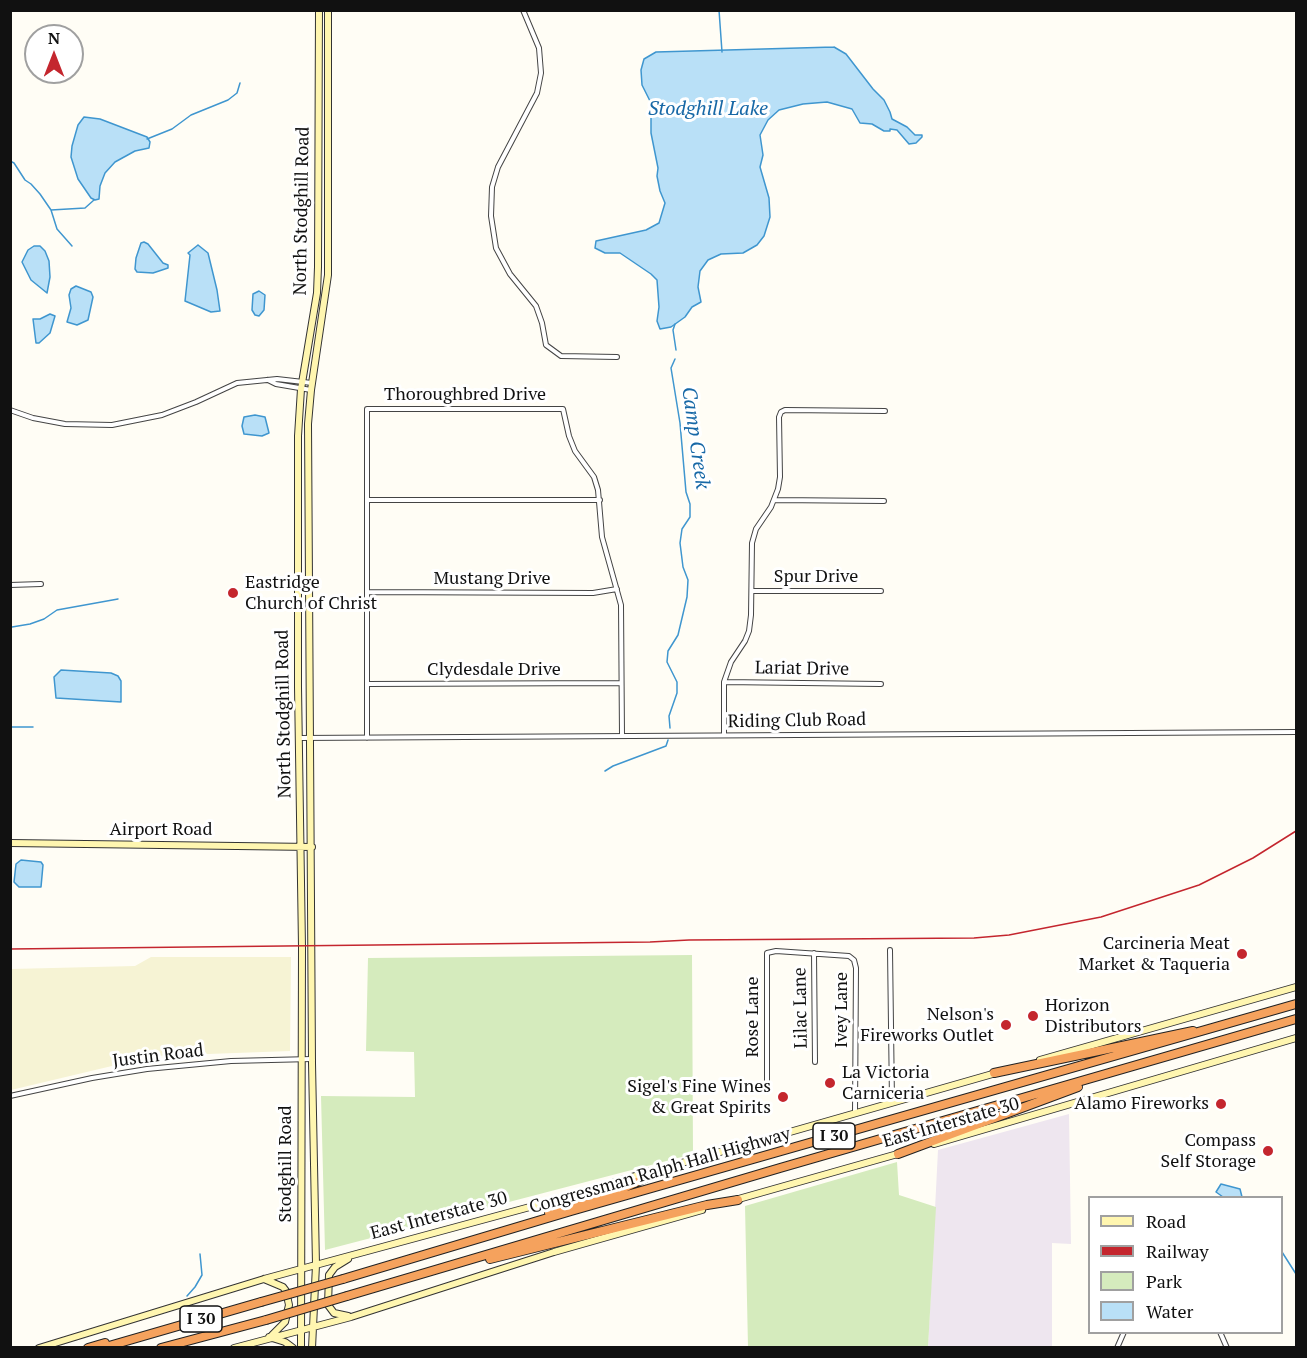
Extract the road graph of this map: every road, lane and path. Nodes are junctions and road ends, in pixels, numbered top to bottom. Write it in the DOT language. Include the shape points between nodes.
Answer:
graph roads {
  1 [pos="319,10"];
  2 [pos="328,10"];
  3 [pos="523,10"];
  4 [pos="616,357"];
  5 [pos="302,385"];
  6 [pos="311,386"];
  7 [pos="10,410"];
  8 [pos="885,411"];
  9 [pos="367,500"];
  10 [pos="600,500"];
  11 [pos="775,500"];
  12 [pos="884,501"];
  13 [pos="41,584"];
  14 [pos="10,585"];
  15 [pos="617,589"];
  16 [pos="752,591"];
  17 [pos="881,591"];
  18 [pos="367,592"];
  19 [pos="724,682"];
  20 [pos="367,684"];
  21 [pos="622,684"];
  22 [pos="881,684"];
  23 [pos="1296,732"];
  24 [pos="724,735"];
  25 [pos="621,736"];
  26 [pos="298,738"];
  27 [pos="310,738"];
  28 [pos="368,738"];
  29 [pos="10,843"];
  30 [pos="301,847"];
  31 [pos="312,847"];
  32 [pos="890,950"];
  33 [pos="767,953"];
  34 [pos="814,953"];
  35 [pos="1296,987"];
  36 [pos="1296,1004"];
  37 [pos="1296,1019"];
  38 [pos="1206,1031"];
  39 [pos="1296,1038"];
  40 [pos="302,1059"];
  41 [pos="312,1059"];
  42 [pos="815,1062"];
  43 [pos="1144,1063"];
  44 [pos="994,1073"];
  45 [pos="767,1081"];
  46 [pos="10,1096"];
  47 [pos="892,1102"];
  48 [pos="855,1113"];
  49 [pos="898,1154"];
  50 [pos="673,1165"];
  51 [pos="738,1200"];
  52 [pos="464,1245"];
  53 [pos="353,1255"];
  54 [pos="316,1265"];
  55 [pos="444,1268"];
  56 [pos="301,1269"];
  57 [pos="264,1279"];
  58 [pos="351,1317"];
  59 [pos="313,1326"];
  60 [pos="301,1329"];
  61 [pos="141,1336"];
  62 [pos="269,1337"];
  63 [pos="39,1347"];
  64 [pos="88,1347"];
  65 [pos="102,1347"];
  66 [pos="160,1347"];
  67 [pos="234,1347"];
  68 [pos="293,1347"];
  69 [pos="301,1347"];
  70 [pos="312,1347"];
  1 -- 5 [label="main road, North Stodghill Road" via="317,293"];
  2 -- 6 [label="main road, North Stodghill Road" via="328,275"];
  3 -- 4 [label="street" via="539,48 540,81 492,187 490,216 496,248 510,274 536,306 546,345 561,356"];
  5 -- 6 [label="street"];
  5 -- 7 [label="street" via="268,379 237,383 162,415 112,425 65,424"];
  5 -- 26 [label="main road, North Stodghill Road" via="298,448"];
  6 -- 27 [label="main road, North Stodghill Road"];
  8 -- 11 [label="street" via="781,412 780,477"];
  9 -- 10 [label="street"];
  9 -- 10 [label="street, Thoroughbred Drive" via="367,409 563,409 575,451 594,477"];
  9 -- 18 [label="street"];
  10 -- 15 [label="street" via="602,537"];
  11 -- 12 [label="street"];
  11 -- 16 [label="street" via="756,529 752,543"];
  13 -- 14 [label="street"];
  15 -- 18 [label="street, Mustang Drive" via="592,593"];
  15 -- 21 [label="street" via="622,619"];
  16 -- 17 [label="street, Spur Drive"];
  16 -- 19 [label="street" via="749,631"];
  18 -- 20 [label="street"];
  19 -- 22 [label="street, Lariat Drive"];
  19 -- 24 [label="street"];
  20 -- 21 [label="street, Clydesdale Drive"];
  20 -- 28 [label="street"];
  21 -- 25 [label="street"];
  23 -- 24 [label="street, Riding Club Road"];
  24 -- 25 [label="street, Riding Club Road"];
  25 -- 28 [label="street, Riding Club Road"];
  26 -- 27 [label="street, Riding Club Road"];
  26 -- 30 [label="main road, North Stodghill Road"];
  27 -- 28 [label="street, Riding Club Road"];
  27 -- 31 [label="main road, North Stodghill Road"];
  29 -- 30 [label="main road, Airport Road"];
  30 -- 31 [label="main road, Airport Road"];
  30 -- 40 [label="main road, North Stodghill Road"];
  31 -- 41 [label="main road, North Stodghill Road"];
  32 -- 47 [label="street"];
  33 -- 34 [label="street, Ivey Lane"];
  33 -- 45 [label="street, Rose Lane"];
  34 -- 42 [label="street, Lilac Lane"];
  34 -- 48 [label="street, Ivey Lane" via="849,956 856,964"];
  35 -- 44 [label="main road, East Interstate 30"];
  36 -- 38 [label="highway, Congressman Ralph Hall Highway / I 30"];
  37 -- 43 [label="highway, Congressman Ralph Hall Highway / I 30"];
  38 -- 44 [label="highway" via="1189,1031"];
  38 -- 52 [label="highway, Congressman Ralph Hall Highway / I 30"];
  39 -- 49 [label="main road, East Interstate 30"];
  40 -- 41 [label="street, Justin Road"];
  40 -- 46 [label="street, Justin Road" via="147,1069"];
  40 -- 56 [label="main road, Stodghill Road"];
  41 -- 54 [label="main road, Stodghill Road"];
  43 -- 49 [label="highway"];
  43 -- 55 [label="highway, Congressman Ralph Hall Highway / I 30"];
  44 -- 47 [label="main road, East Interstate 30"];
  47 -- 48 [label="main road, East Interstate 30"];
  48 -- 50 [label="main road, East Interstate 30"];
  49 -- 51 [label="main road, East Interstate 30"];
  50 -- 52 [label="highway" via="624,1188 479,1236"];
  50 -- 53 [label="main road, East Interstate 30"];
  51 -- 55 [label="highway"];
  51 -- 58 [label="main road, East Interstate 30" via="554,1252"];
  52 -- 61 [label="highway, Congressman Ralph Hall Highway / I 30, bridge"];
  53 -- 54 [label="main road, East Interstate 30"];
  53 -- 58 [label="main road" via="332,1271 328,1293 330,1309"];
  54 -- 56 [label="main road, East Interstate 30"];
  54 -- 59 [label="main road, Stodghill Road"];
  55 -- 66 [label="highway, Congressman Ralph Hall Highway / I 30, bridge"];
  56 -- 57 [label="main road, East Interstate 30"];
  56 -- 60 [label="main road, Stodghill Road"];
  57 -- 62 [label="main road" via="283,1287 289,1305 285,1322"];
  57 -- 63 [label="main road, East Interstate 30"];
  58 -- 59 [label="main road, East Interstate 30"];
  59 -- 60 [label="main road, East Interstate 30"];
  59 -- 70 [label="main road, Stodghill Road"];
  60 -- 62 [label="main road, East Interstate 30"];
  60 -- 69 [label="main road, Stodghill Road"];
  61 -- 64 [label="highway"];
  61 -- 65 [label="highway, Congressman Ralph Hall Highway / I 30"];
  62 -- 67 [label="main road, East Interstate 30"];
  62 -- 68 [label="main road"];
}
